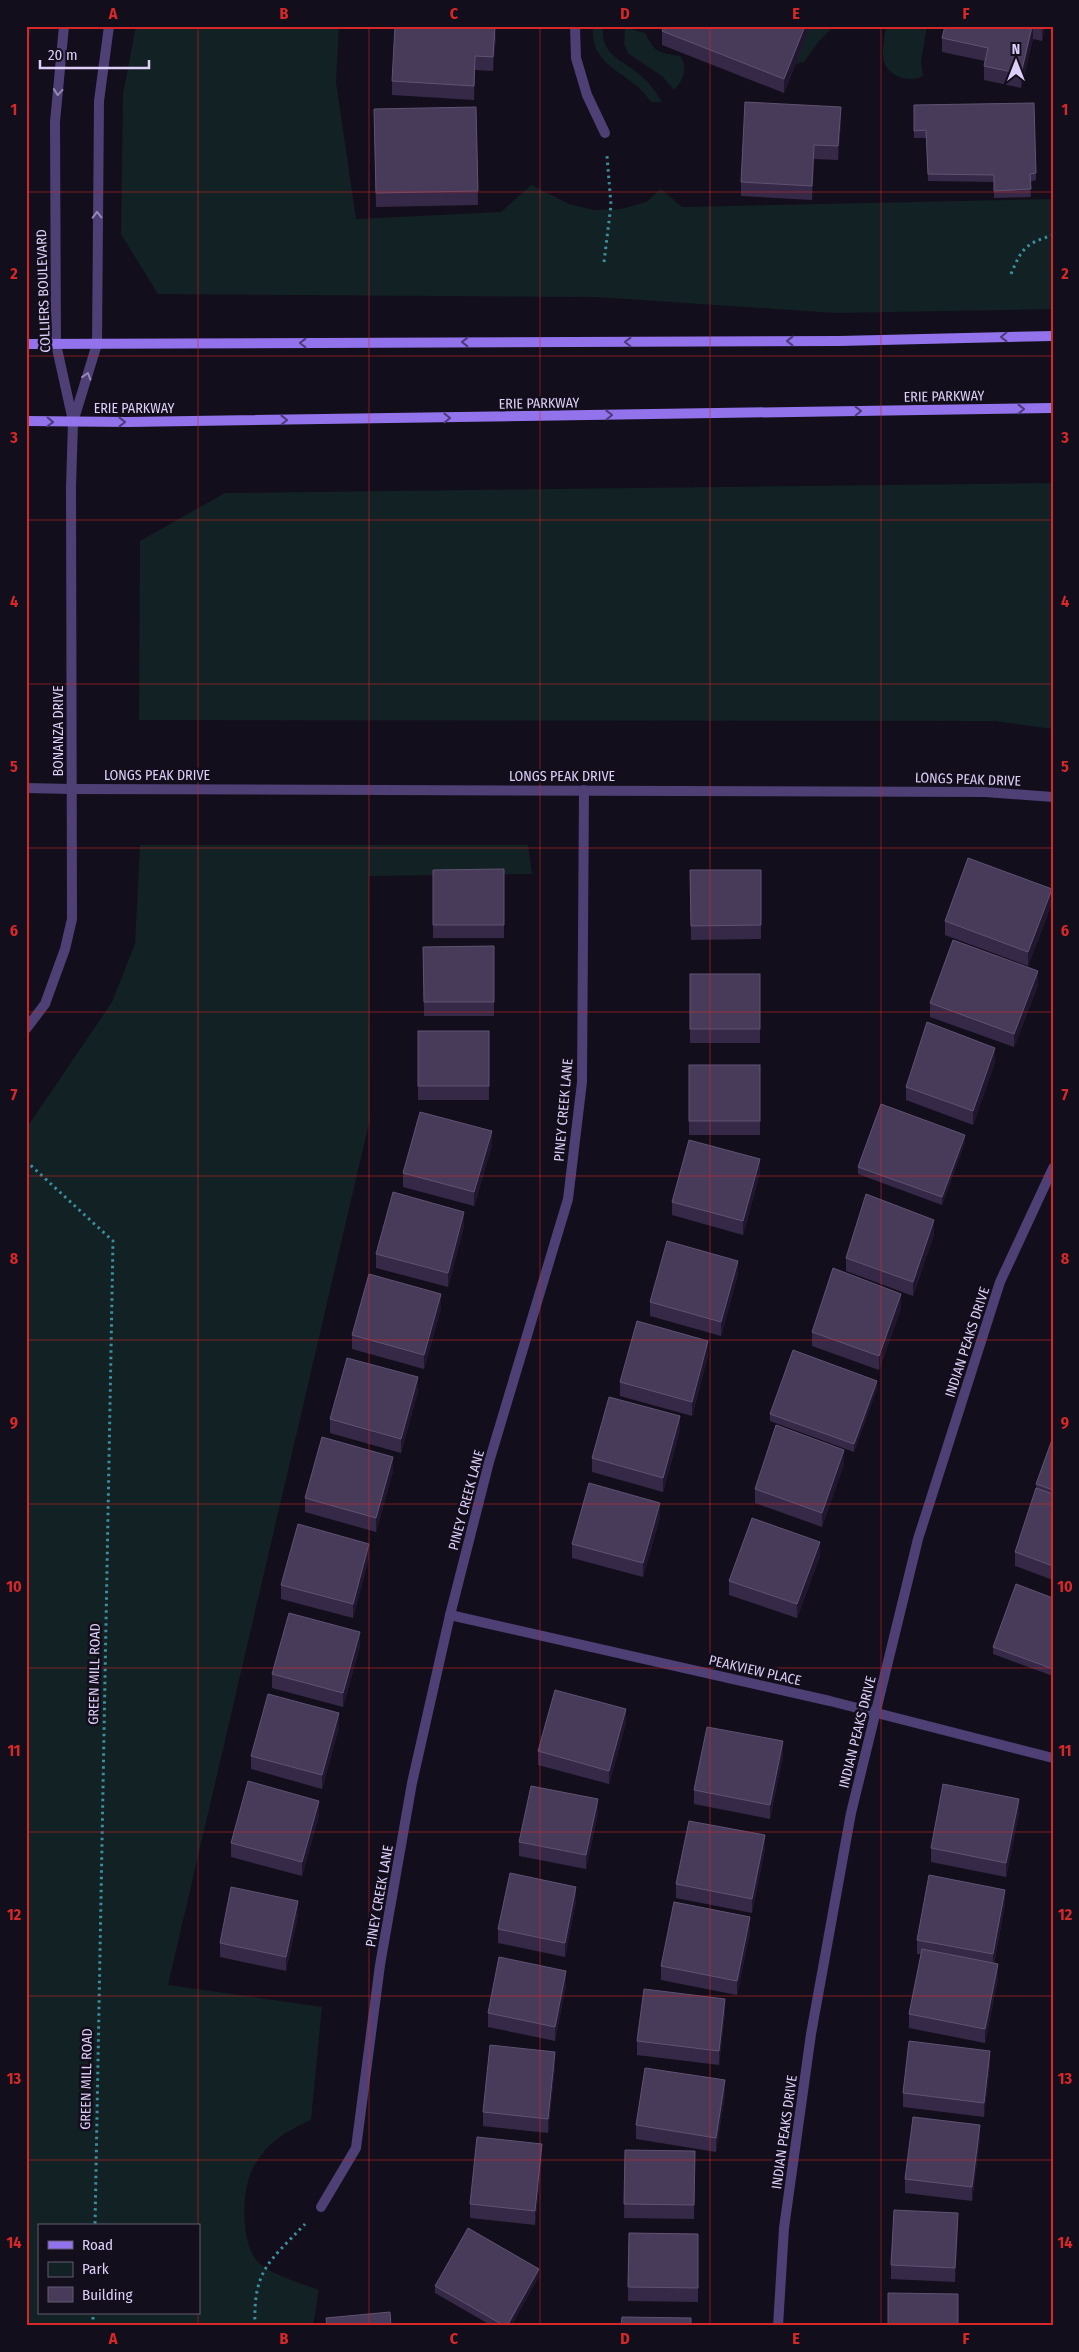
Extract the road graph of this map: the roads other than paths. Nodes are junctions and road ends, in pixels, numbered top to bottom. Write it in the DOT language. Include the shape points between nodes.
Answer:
graph roads {
  1 [pos="64,26"];
  2 [pos="109,26"];
  3 [pos="575,26"];
  4 [pos="605,133"];
  5 [pos="1053,336"];
  6 [pos="26,344"];
  7 [pos="56,344"];
  8 [pos="97,344"];
  9 [pos="1053,408"];
  10 [pos="26,421"];
  11 [pos="73,422"];
  12 [pos="26,788"];
  13 [pos="71,788"];
  14 [pos="584,790"];
  15 [pos="1053,797"];
  16 [pos="26,1029"];
  17 [pos="1053,1168"];
  18 [pos="450,1615"];
  19 [pos="876,1713"];
  20 [pos="1053,1758"];
  21 [pos="321,2207"];
  22 [pos="778,2326"];
  1 -- 7 [label="street, COLLIERS BOULEVARD, one-way" via="55,122"];
  8 -- 2 [label="street, one-way" via="99,102"];
  3 -- 4 [label="street" via="576,58 587,96"];
  5 -- 8 [label="main road, one-way" via="839,341"];
  6 -- 7 [label="main road"];
  7 -- 8 [label="main road"];
  7 -- 11 [label="street, COLLIERS BOULEVARD"];
  11 -- 8 [label="street, one-way"];
  11 -- 9 [label="main road, ERIE PARKWAY, one-way"];
  10 -- 11 [label="main road, ERIE PARKWAY, one-way"];
  11 -- 13 [label="street, BONANZA DRIVE"];
  12 -- 13 [label="street, LONGS PEAK DRIVE"];
  13 -- 14 [label="street, LONGS PEAK DRIVE"];
  13 -- 16 [label="street, BONANZA DRIVE" via="72,919 45,1004"];
  14 -- 15 [label="street, LONGS PEAK DRIVE" via="985,792"];
  14 -- 18 [label="street, PINEY CREEK LANE" via="582,1082 568,1199 489,1462"];
  17 -- 19 [label="street, INDIAN PEAKS DRIVE" via="997,1291 918,1539"];
  18 -- 19 [label="street, PEAKVIEW PLACE"];
  18 -- 21 [label="street, PINEY CREEK LANE" via="412,1783 382,1955 356,2148"];
  19 -- 20 [label="street, PEAKVIEW PLACE"];
  19 -- 22 [label="street, INDIAN PEAKS DRIVE" via="851,1813 811,2034 784,2228"];
}
